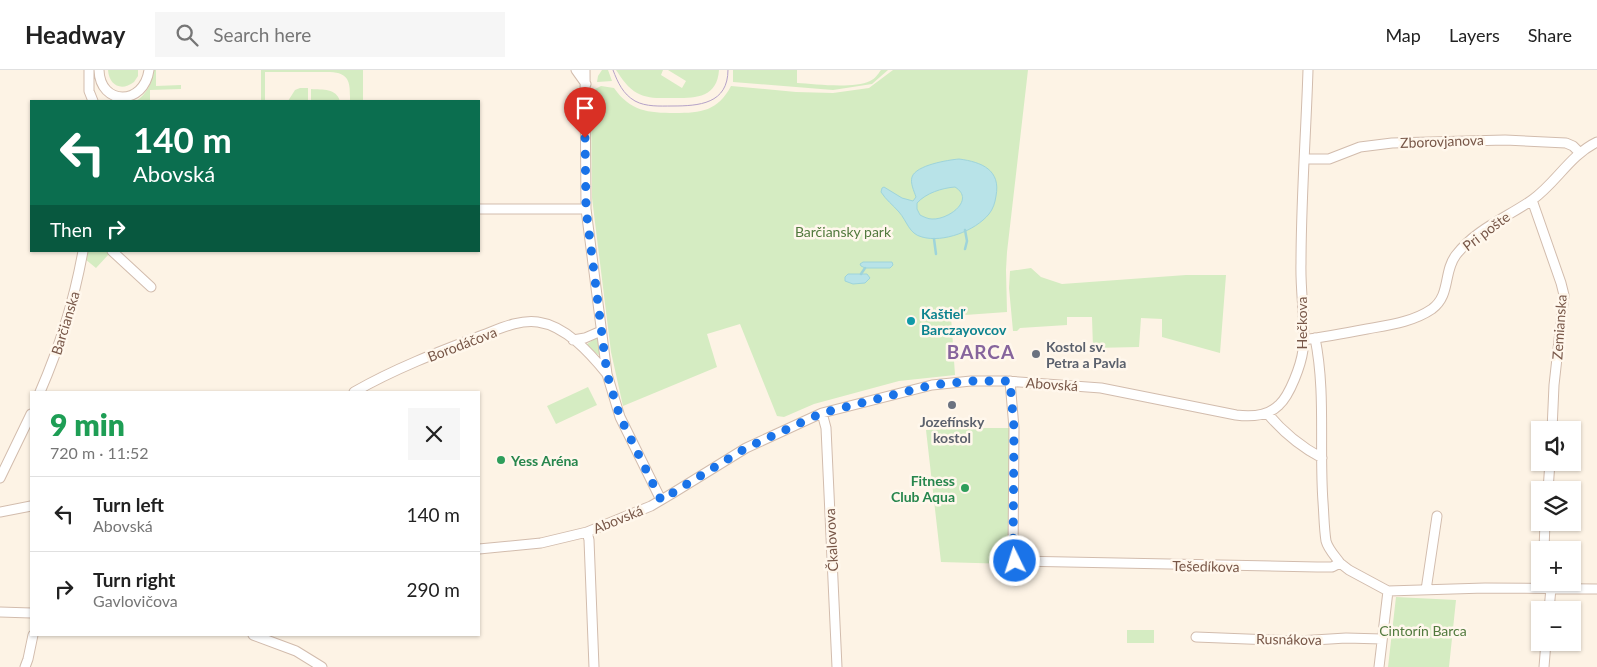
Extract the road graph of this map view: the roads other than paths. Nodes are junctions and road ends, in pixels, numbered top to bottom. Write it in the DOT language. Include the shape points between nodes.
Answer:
graph roads {
  1 [pos="89,70"];
  2 [pos="99,70"];
  3 [pos="148,70"];
  4 [pos="576,70"];
  5 [pos="585,70"];
  6 [pos="593,70"];
  7 [pos="1308,70"];
  8 [pos="586,84"];
  9 [pos="93,100"];
  10 [pos="1597,142"];
  11 [pos="1579,152"];
  12 [pos="1305,159"];
  13 [pos="1532,200"];
  14 [pos="480,209"];
  15 [pos="586,209"];
  16 [pos="83,252"];
  17 [pos="113,252"];
  18 [pos="151,287"];
  19 [pos="601,331"];
  20 [pos="1315,338"];
  21 [pos="573,340"];
  22 [pos="1303,340"];
  23 [pos="607,374"];
  24 [pos="1010,381"];
  25 [pos="40,391"];
  26 [pos="356,391"];
  27 [pos="822,413"];
  28 [pos="1267,413"];
  29 [pos="30,416"];
  30 [pos="1552,421"];
  31 [pos="1322,458"];
  32 [pos="0,478"];
  33 [pos="661,500"];
  34 [pos="30,506"];
  35 [pos="0,512"];
  36 [pos="1437,516"];
  37 [pos="587,532"];
  38 [pos="480,549"];
  39 [pos="1340,563"];
  40 [pos="1531,586"];
  41 [pos="1581,588"];
  42 [pos="1597,589"];
  43 [pos="1388,590"];
  44 [pos="1426,590"];
  45 [pos="0,612"];
  46 [pos="30,613"];
  47 [pos="33,636"];
  48 [pos="256,636"];
  49 [pos="1196,637"];
  50 [pos="1382,638"];
  51 [pos="1545,651"];
  52 [pos="25,667"];
  53 [pos="322,667"];
  54 [pos="594,667"];
  55 [pos="837,667"];
  56 [pos="1379,667"];
  57 [pos="1544,667"];
  1 -- 9 [label="street" via="89,91"];
  2 -- 3 [label="street" via="104,88 124,97 138,92 147,80"];
  4 -- 8 [label="street"];
  5 -- 8 [label="street"];
  6 -- 8 [label="street"];
  7 -- 12 [label="street, Hečkova"];
  8 -- 15 [label="street"];
  10 -- 11 [label="street, Pri pošte"];
  11 -- 12 [label="street, Zborovjanova" via="1566,143 1505,140 1372,145 1329,159"];
  11 -- 13 [label="street, Pri pošte"];
  12 -- 22 [label="street, Hečkova" via="1300,262"];
  13 -- 20 [label="street, Pri pošte" via="1495,221 1463,247 1452,259 1443,296 1431,310 1396,324"];
  13 -- 30 [label="street, Zemianska" via="1564,295"];
  14 -- 15 [label="street"];
  15 -- 19 [label="street"];
  16 -- 25 [label="street, Barčianska" via="69,314"];
  17 -- 18 [label="street"];
  19 -- 21 [label="street"];
  19 -- 23 [label="street"];
  20 -- 22 [label="street, Pri pošte"];
  20 -- 31 [label="street" via="1319,360"];
  21 -- 23 [label="street, Borodáčova"];
  21 -- 26 [label="street, Borodáčova" via="559,330 536,321 508,326 442,350"];
  22 -- 28 [label="street, Hečkova" via="1299,367 1287,393 1280,405"];
  23 -- 33 [label="street" via="620,417"];
  24 -- 27 [label="street, Abovská" via="932,385"];
  24 -- 28 [label="street, Abovská" via="1101,388 1236,415"];
  24 -- 39 [label="street, Tešedíkova" via="1014,428 1015,561 1317,567 1332,567"];
  27 -- 33 [label="street, Abovská" via="746,448"];
  27 -- 55 [label="street, Čkalovova" via="826,428"];
  28 -- 31 [label="street" via="1286,433"];
  29 -- 32 [label="street"];
  31 -- 39 [label="street" via="1326,542"];
  33 -- 37 [label="street, Abovská"];
  34 -- 35 [label="street"];
  36 -- 44 [label="street"];
  37 -- 38 [label="street, Abovská" via="541,543"];
  37 -- 54 [label="street"];
  39 -- 43 [label="street"];
  40 -- 44 [label="street"];
  41 -- 42 [label="street"];
  43 -- 44 [label="street"];
  43 -- 50 [label="street"];
  45 -- 46 [label="street"];
  47 -- 52 [label="street"];
  48 -- 53 [label="street" via="296,651"];
  49 -- 50 [label="street, Rusnákova" via="1298,641"];
  50 -- 56 [label="street"];
  51 -- 57 [label="street"];
}
